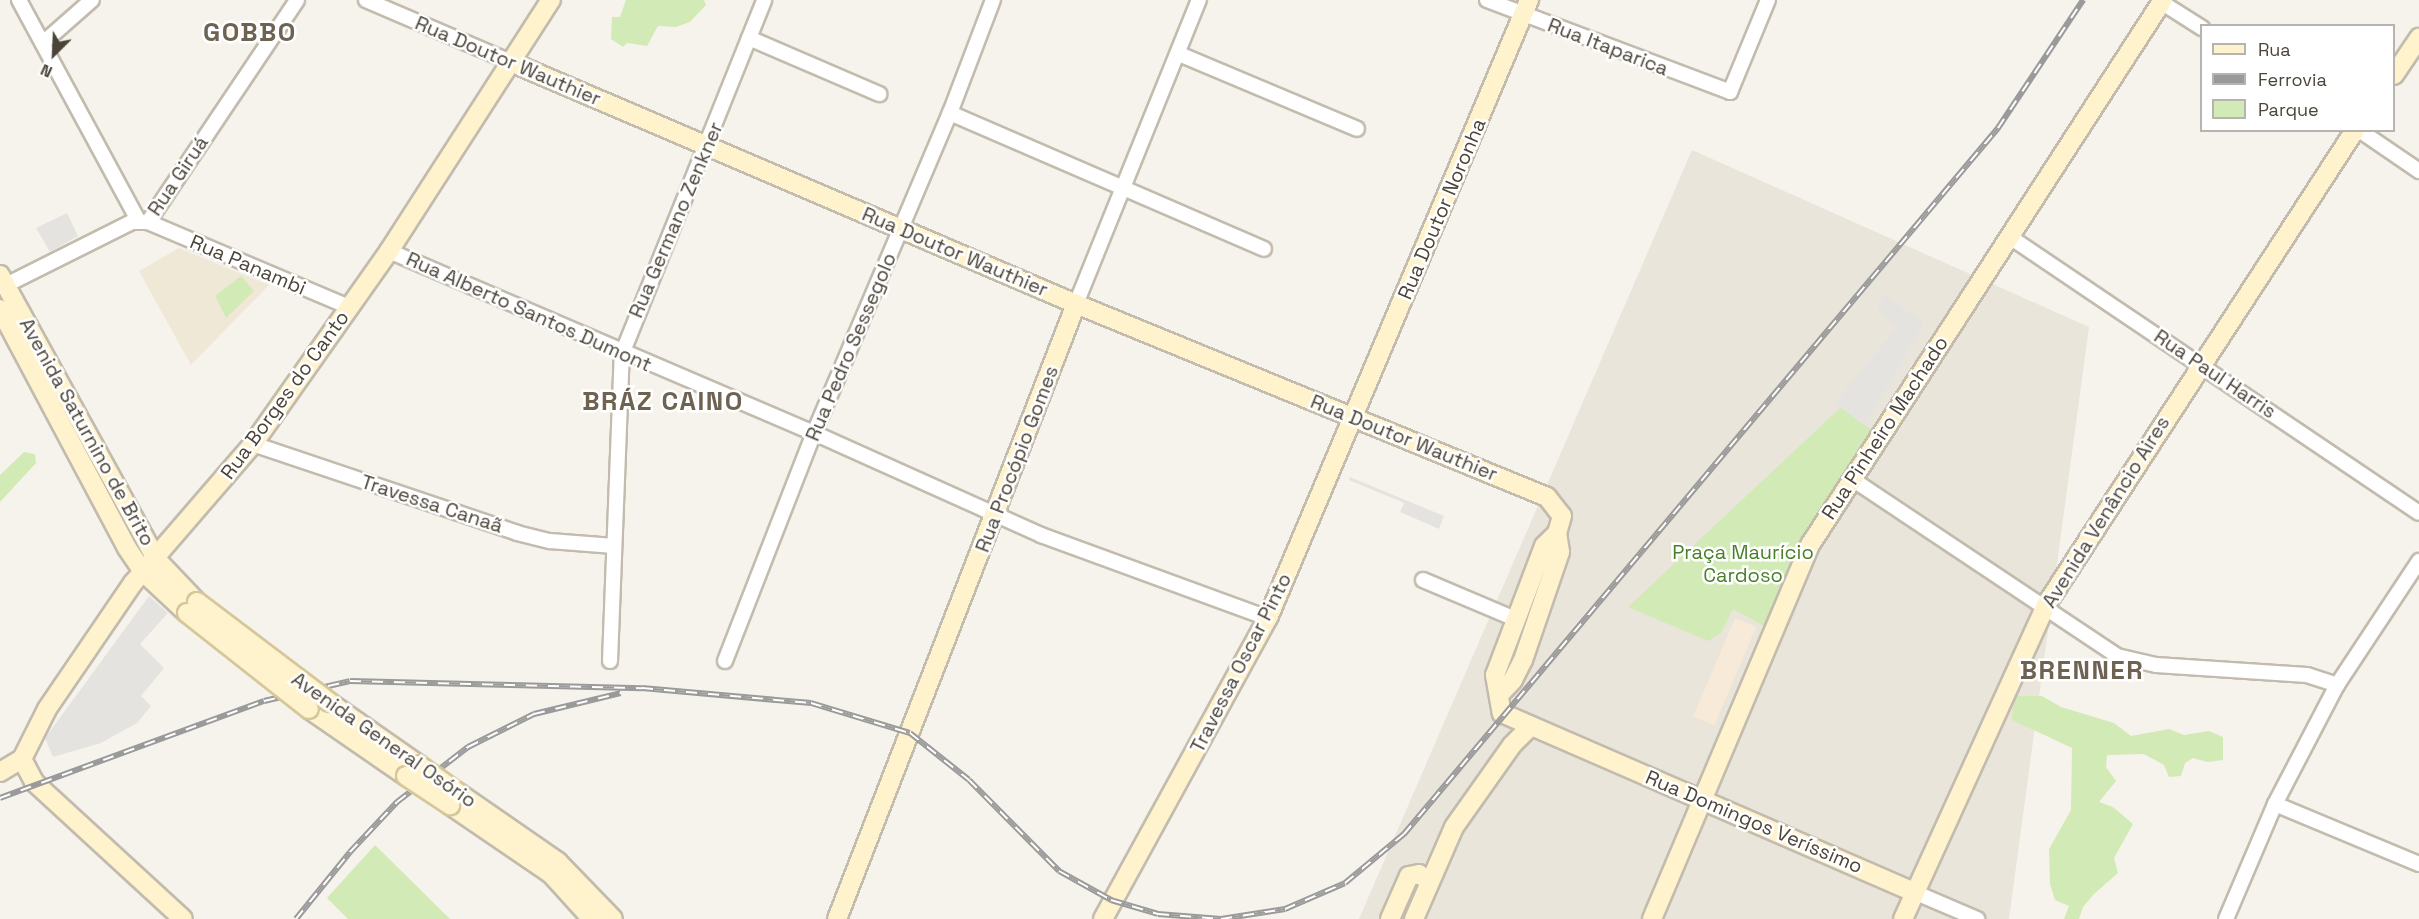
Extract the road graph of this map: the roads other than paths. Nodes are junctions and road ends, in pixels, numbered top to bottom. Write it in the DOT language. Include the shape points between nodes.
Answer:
graph roads {
  1 [pos="20,0"];
  2 [pos="92,0"];
  3 [pos="297,0"];
  4 [pos="366,0"];
  5 [pos="551,0"];
  6 [pos="764,0"];
  7 [pos="993,0"];
  8 [pos="1199,0"];
  9 [pos="1486,0"];
  10 [pos="1768,0"];
  11 [pos="2162,1"];
  12 [pos="1526,7"];
  13 [pos="2200,27"];
  14 [pos="749,38"];
  15 [pos="2419,38"];
  16 [pos="43,43"];
  17 [pos="1179,54"];
  18 [pos="513,63"];
  19 [pos="2395,74"];
  20 [pos="879,94"];
  21 [pos="950,113"];
  22 [pos="1357,129"];
  23 [pos="2356,132"];
  24 [pos="2360,132"];
  25 [pos="707,147"];
  26 [pos="2419,171"];
  27 [pos="1124,188"];
  28 [pos="143,221"];
  29 [pos="901,228"];
  30 [pos="2010,237"];
  31 [pos="1264,249"];
  32 [pos="389,251"];
  33 [pos="3,280"];
  34 [pos="1076,304"];
  35 [pos="349,307"];
  36 [pos="0,309"];
  37 [pos="622,354"];
  38 [pos="2200,364"];
  39 [pos="1355,418"];
  40 [pos="814,432"];
  41 [pos="254,444"];
  42 [pos="1852,479"];
  43 [pos="996,512"];
  44 [pos="2419,513"];
  45 [pos="1560,525"];
  46 [pos="614,546"];
  47 [pos="156,559"];
  48 [pos="2419,561"];
  49 [pos="143,572"];
  50 [pos="1423,580"];
  51 [pos="2046,605"];
  52 [pos="192,607"];
  53 [pos="1268,618"];
  54 [pos="1513,618"];
  55 [pos="610,661"];
  56 [pos="725,661"];
  57 [pos="2337,685"];
  58 [pos="1500,694"];
  59 [pos="1531,726"];
  60 [pos="22,759"];
  61 [pos="413,771"];
  62 [pos="0,772"];
  63 [pos="1702,801"];
  64 [pos="2276,804"];
  65 [pos="508,836"];
  66 [pos="2419,864"];
  67 [pos="1429,881"];
  68 [pos="1914,891"];
  69 [pos="183,919"];
  70 [pos="592,919"];
  71 [pos="613,919"];
  72 [pos="837,919"];
  73 [pos="1103,919"];
  74 [pos="1390,919"];
  75 [pos="1414,919"];
  76 [pos="1652,919"];
  77 [pos="1903,919"];
  78 [pos="1977,919"];
  79 [pos="2226,919"];
  1 -- 16 [label="street"];
  2 -- 16 [label="street"];
  3 -- 28 [label="street, Rua Giruá"];
  4 -- 18 [label="street, Rua Doutor Wauthier"];
  5 -- 18 [label="street, Rua Borges do Canto"];
  6 -- 14 [label="street, Rua Germano Zenkner"];
  7 -- 21 [label="street, Rua Pedro Sessegolo"];
  8 -- 17 [label="street, Rua Procópio Gomes"];
  9 -- 12 [label="street, Rua Itaparica"];
  10 -- 12 [label="street, Rua Itaparica" via="1730,92"];
  11 -- 13 [label="street"];
  11 -- 30 [label="street, Rua Pinheiro Machado"];
  12 -- 39 [label="street, Rua Doutor Noronha"];
  14 -- 20 [label="street"];
  14 -- 25 [label="street, Rua Germano Zenkner"];
  15 -- 19 [label="street"];
  16 -- 28 [label="street"];
  17 -- 22 [label="street"];
  17 -- 27 [label="street, Rua Procópio Gomes"];
  18 -- 25 [label="street, Rua Doutor Wauthier"];
  18 -- 32 [label="street, Rua Borges do Canto"];
  21 -- 27 [label="street"];
  21 -- 29 [label="street, Rua Pedro Sessegolo"];
  23 -- 38 [label="street, Avenida Venâncio Aires"];
  24 -- 26 [label="street"];
  25 -- 29 [label="street, Rua Doutor Wauthier"];
  25 -- 37 [label="street, Rua Germano Zenkner"];
  27 -- 31 [label="street"];
  27 -- 34 [label="street, Rua Procópio Gomes"];
  28 -- 33 [label="street, Rua Giruá"];
  28 -- 35 [label="street, Rua Panambi"];
  29 -- 34 [label="street, Rua Doutor Wauthier"];
  29 -- 40 [label="street, Rua Pedro Sessegolo"];
  30 -- 38 [label="street, Rua Paul Harris"];
  30 -- 42 [label="street, Rua Pinheiro Machado"];
  32 -- 35 [label="street, Rua Borges do Canto"];
  32 -- 37 [label="street, Rua Alberto Santos Dumont"];
  33 -- 47 [label="street, Avenida Saturnino de Brito"];
  34 -- 39 [label="street, Rua Doutor Wauthier"];
  34 -- 43 [label="street, Rua Procópio Gomes"];
  35 -- 41 [label="street, Rua Borges do Canto"];
  36 -- 49 [label="street, Avenida Saturnino de Brito"];
  37 -- 40 [label="street, Rua Alberto Santos Dumont"];
  37 -- 46 [label="street, Rua Germano Zenkner"];
  38 -- 44 [label="street, Rua Paul Harris"];
  38 -- 51 [label="street, Avenida Venâncio Aires"];
  39 -- 45 [label="street, Rua Doutor Wauthier" via="1547,497"];
  39 -- 53 [label="street, Travessa Oscar Pinto"];
  40 -- 43 [label="street, Rua Alberto Santos Dumont"];
  40 -- 56 [label="street, Rua Pedro Sessegolo"];
  41 -- 46 [label="street, Travessa Canaã" via="516,533 550,541"];
  41 -- 47 [label="street, Rua Borges do Canto"];
  42 -- 51 [label="street"];
  42 -- 63 [label="street, Rua Pinheiro Machado" via="1810,545"];
  43 -- 53 [label="street, Rua Alberto Santos Dumont" via="1041,535"];
  43 -- 72 [label="street, Rua Procópio Gomes"];
  45 -- 54 [label="street" via="1544,546"];
  45 -- 58 [label="street" via="1560,552 1544,604 1513,680"];
  46 -- 55 [label="street, Rua Germano Zenkner"];
  47 -- 49 [label="street, Rua Borges do Canto"];
  47 -- 52 [label="street, Avenida General Osório"];
  48 -- 57 [label="street"];
  49 -- 52 [label="street, Avenida General Osório"];
  49 -- 60 [label="street, Rua Borges do Canto" via="47,710"];
  50 -- 54 [label="street"];
  51 -- 57 [label="street" via="2117,656 2156,665 2307,675"];
  51 -- 68 [label="street, Avenida Venâncio Aires"];
  52 -- 61 [label="street, Avenida General Osório, bridge" via="329,702"];
  52 -- 61 [label="street, Avenida General Osório, bridge" via="309,709"];
  53 -- 73 [label="street, Travessa Oscar Pinto"];
  54 -- 58 [label="street" via="1495,675"];
  57 -- 64 [label="street"];
  58 -- 59 [label="street, Rua Domingos Veríssimo" via="1502,713"];
  59 -- 63 [label="street, Rua Domingos Veríssimo"];
  59 -- 67 [label="street" via="1512,745 1454,827"];
  60 -- 62 [label="street"];
  60 -- 69 [label="street" via="34,782"];
  61 -- 65 [label="street, Avenida General Osório, bridge"];
  63 -- 68 [label="street, Rua Domingos Veríssimo"];
  63 -- 76 [label="street, Rua Pinheiro Machado"];
  64 -- 66 [label="street"];
  64 -- 79 [label="street"];
  65 -- 70 [label="street, Avenida General Osório" via="551,874"];
  65 -- 71 [label="street, Avenida General Osório" via="558,862"];
  67 -- 74 [label="street" via="1419,874 1409,876"];
  67 -- 75 [label="street"];
  68 -- 77 [label="street, Avenida Venâncio Aires"];
  68 -- 78 [label="street, Rua Domingos Veríssimo"];
}
